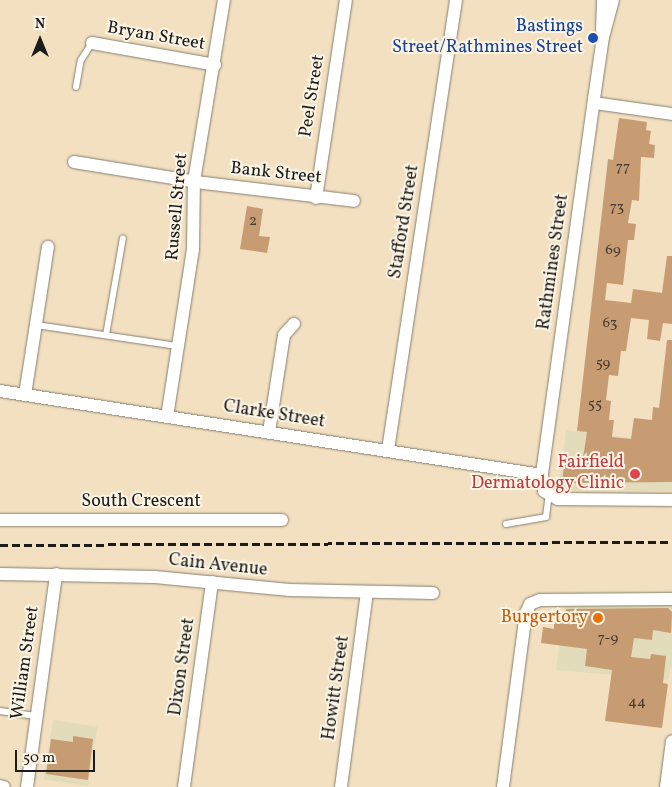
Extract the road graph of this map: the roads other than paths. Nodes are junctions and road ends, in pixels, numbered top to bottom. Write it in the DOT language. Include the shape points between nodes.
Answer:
graph roads {
  1 [pos="224,0"];
  2 [pos="346,0"];
  3 [pos="456,0"];
  4 [pos="603,0"];
  5 [pos="613,0"];
  6 [pos="603,37"];
  7 [pos="92,43"];
  8 [pos="215,65"];
  9 [pos="76,87"];
  10 [pos="594,103"];
  11 [pos="672,114"];
  12 [pos="74,162"];
  13 [pos="194,182"];
  14 [pos="316,198"];
  15 [pos="354,201"];
  16 [pos="123,238"];
  17 [pos="48,247"];
  18 [pos="36,324"];
  19 [pos="294,324"];
  20 [pos="106,335"];
  21 [pos="177,346"];
  22 [pos="0,391"];
  23 [pos="24,395"];
  24 [pos="167,416"];
  25 [pos="269,432"];
  26 [pos="388,450"];
  27 [pos="542,475"];
  28 [pos="547,493"];
  29 [pos="672,500"];
  30 [pos="0,520"];
  31 [pos="282,520"];
  32 [pos="506,524"];
  33 [pos="0,574"];
  34 [pos="56,574"];
  35 [pos="212,582"];
  36 [pos="367,593"];
  37 [pos="433,593"];
  38 [pos="672,599"];
  39 [pos="0,711"];
  40 [pos="36,716"];
  41 [pos="672,741"];
  42 [pos="0,786"];
  43 [pos="4,787"];
  44 [pos="27,787"];
  45 [pos="184,787"];
  46 [pos="341,787"];
  47 [pos="503,787"];
  48 [pos="666,787"];
  1 -- 8 [label="street, Russell Street"];
  2 -- 14 [label="street, Peel Street"];
  3 -- 26 [label="street, Stafford Street"];
  4 -- 6 [label="street, Rathmines Street"];
  5 -- 6 [label="street, Rathmines Street"];
  6 -- 10 [label="street, Rathmines Street"];
  7 -- 8 [label="street, Bryan Street"];
  7 -- 9 [label="lane" via="81,60"];
  8 -- 13 [label="street, Russell Street"];
  10 -- 11 [label="street"];
  10 -- 27 [label="street, Rathmines Street"];
  12 -- 13 [label="street, Bank Street"];
  13 -- 14 [label="street, Bank Street"];
  13 -- 21 [label="street, Russell Street" via="193,249"];
  14 -- 15 [label="street, Bank Street"];
  16 -- 20 [label="lane"];
  17 -- 18 [label="street"];
  18 -- 20 [label="lane"];
  18 -- 23 [label="street"];
  19 -- 25 [label="street" via="284,335"];
  20 -- 21 [label="lane"];
  21 -- 24 [label="street, Russell Street"];
  22 -- 23 [label="street, Clarke Street"];
  23 -- 24 [label="street, Clarke Street"];
  24 -- 25 [label="street, Clarke Street"];
  25 -- 26 [label="street, Clarke Street"];
  26 -- 27 [label="street, Clarke Street"];
  27 -- 28 [label="street, Rathmines Street"];
  28 -- 29 [label="street" via="558,500"];
  28 -- 32 [label="lane" via="546,517"];
  30 -- 31 [label="street, South Crescent"];
  33 -- 34 [label="street, Cain Avenue"];
  34 -- 35 [label="street, Cain Avenue"];
  34 -- 40 [label="street, William Street"];
  35 -- 36 [label="street, Cain Avenue"];
  35 -- 45 [label="street, Dixon Street"];
  36 -- 37 [label="street, Cain Avenue"];
  36 -- 46 [label="street, Howitt Street"];
  38 -- 47 [label="street" via="540,600 530,604 526,613"];
  39 -- 40 [label="lane"];
  40 -- 44 [label="street, William Street"];
  41 -- 48 [label="street"];
  42 -- 43 [label="street"];
}
